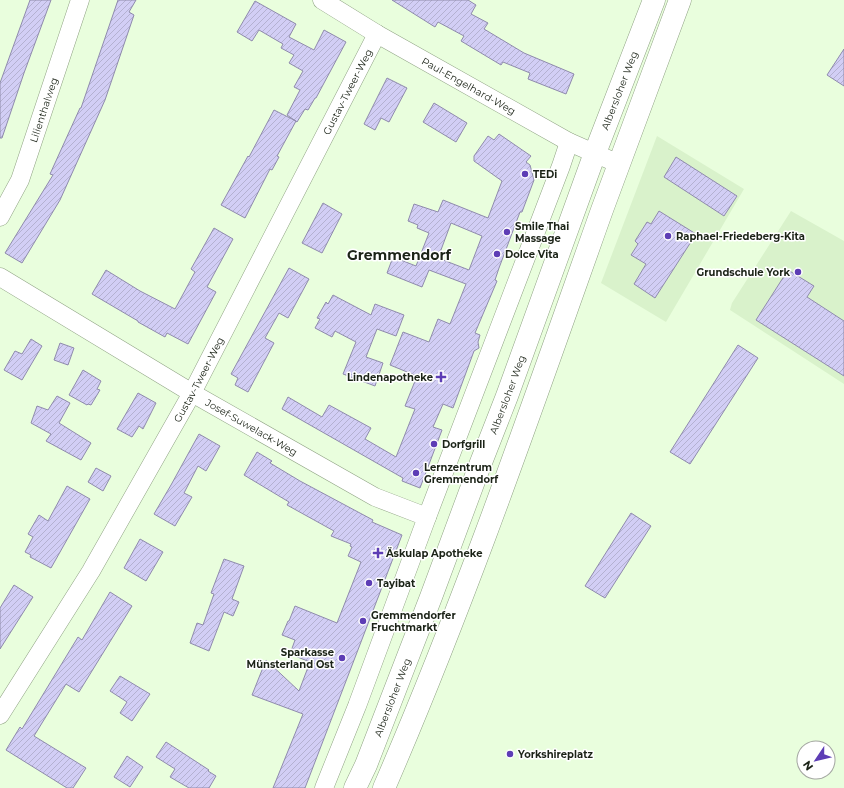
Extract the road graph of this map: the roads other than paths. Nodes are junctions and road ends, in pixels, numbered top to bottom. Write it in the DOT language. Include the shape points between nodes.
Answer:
graph roads {
  1 [pos="80,0"];
  2 [pos="322,0"];
  3 [pos="654,0"];
  4 [pos="680,0"];
  5 [pos="377,34"];
  6 [pos="569,142"];
  7 [pos="595,153"];
  8 [pos="619,164"];
  9 [pos="0,217"];
  10 [pos="0,276"];
  11 [pos="192,393"];
  12 [pos="427,517"];
  13 [pos="0,715"];
  14 [pos="324,788"];
  15 [pos="356,788"];
  16 [pos="384,788"];
  1 -- 9 [label="street, Lilienthalweg" via="20,180"];
  2 -- 5 [label="street, Paul-Engelhard-Weg"];
  3 -- 7 [label="main road, Albersloher Weg"];
  4 -- 8 [label="main road"];
  5 -- 6 [label="street, Paul-Engelhard-Weg"];
  5 -- 11 [label="street, Gustav-Tweer-Weg"];
  6 -- 7 [label="street, Paul-Engelhard-Weg"];
  6 -- 12 [label="street"];
  7 -- 8 [label="street, Paul-Engelhard-Weg"];
  7 -- 15 [label="main road, Albersloher Weg" via="432,597"];
  8 -- 16 [label="main road" via="508,476 458,608"];
  10 -- 11 [label="street, Josef-Suwelack-Weg"];
  11 -- 12 [label="street, Josef-Suwelack-Weg" via="375,497"];
  11 -- 13 [label="street, Gustav-Tweer-Weg" via="91,571"];
  12 -- 14 [label="street"];
}
